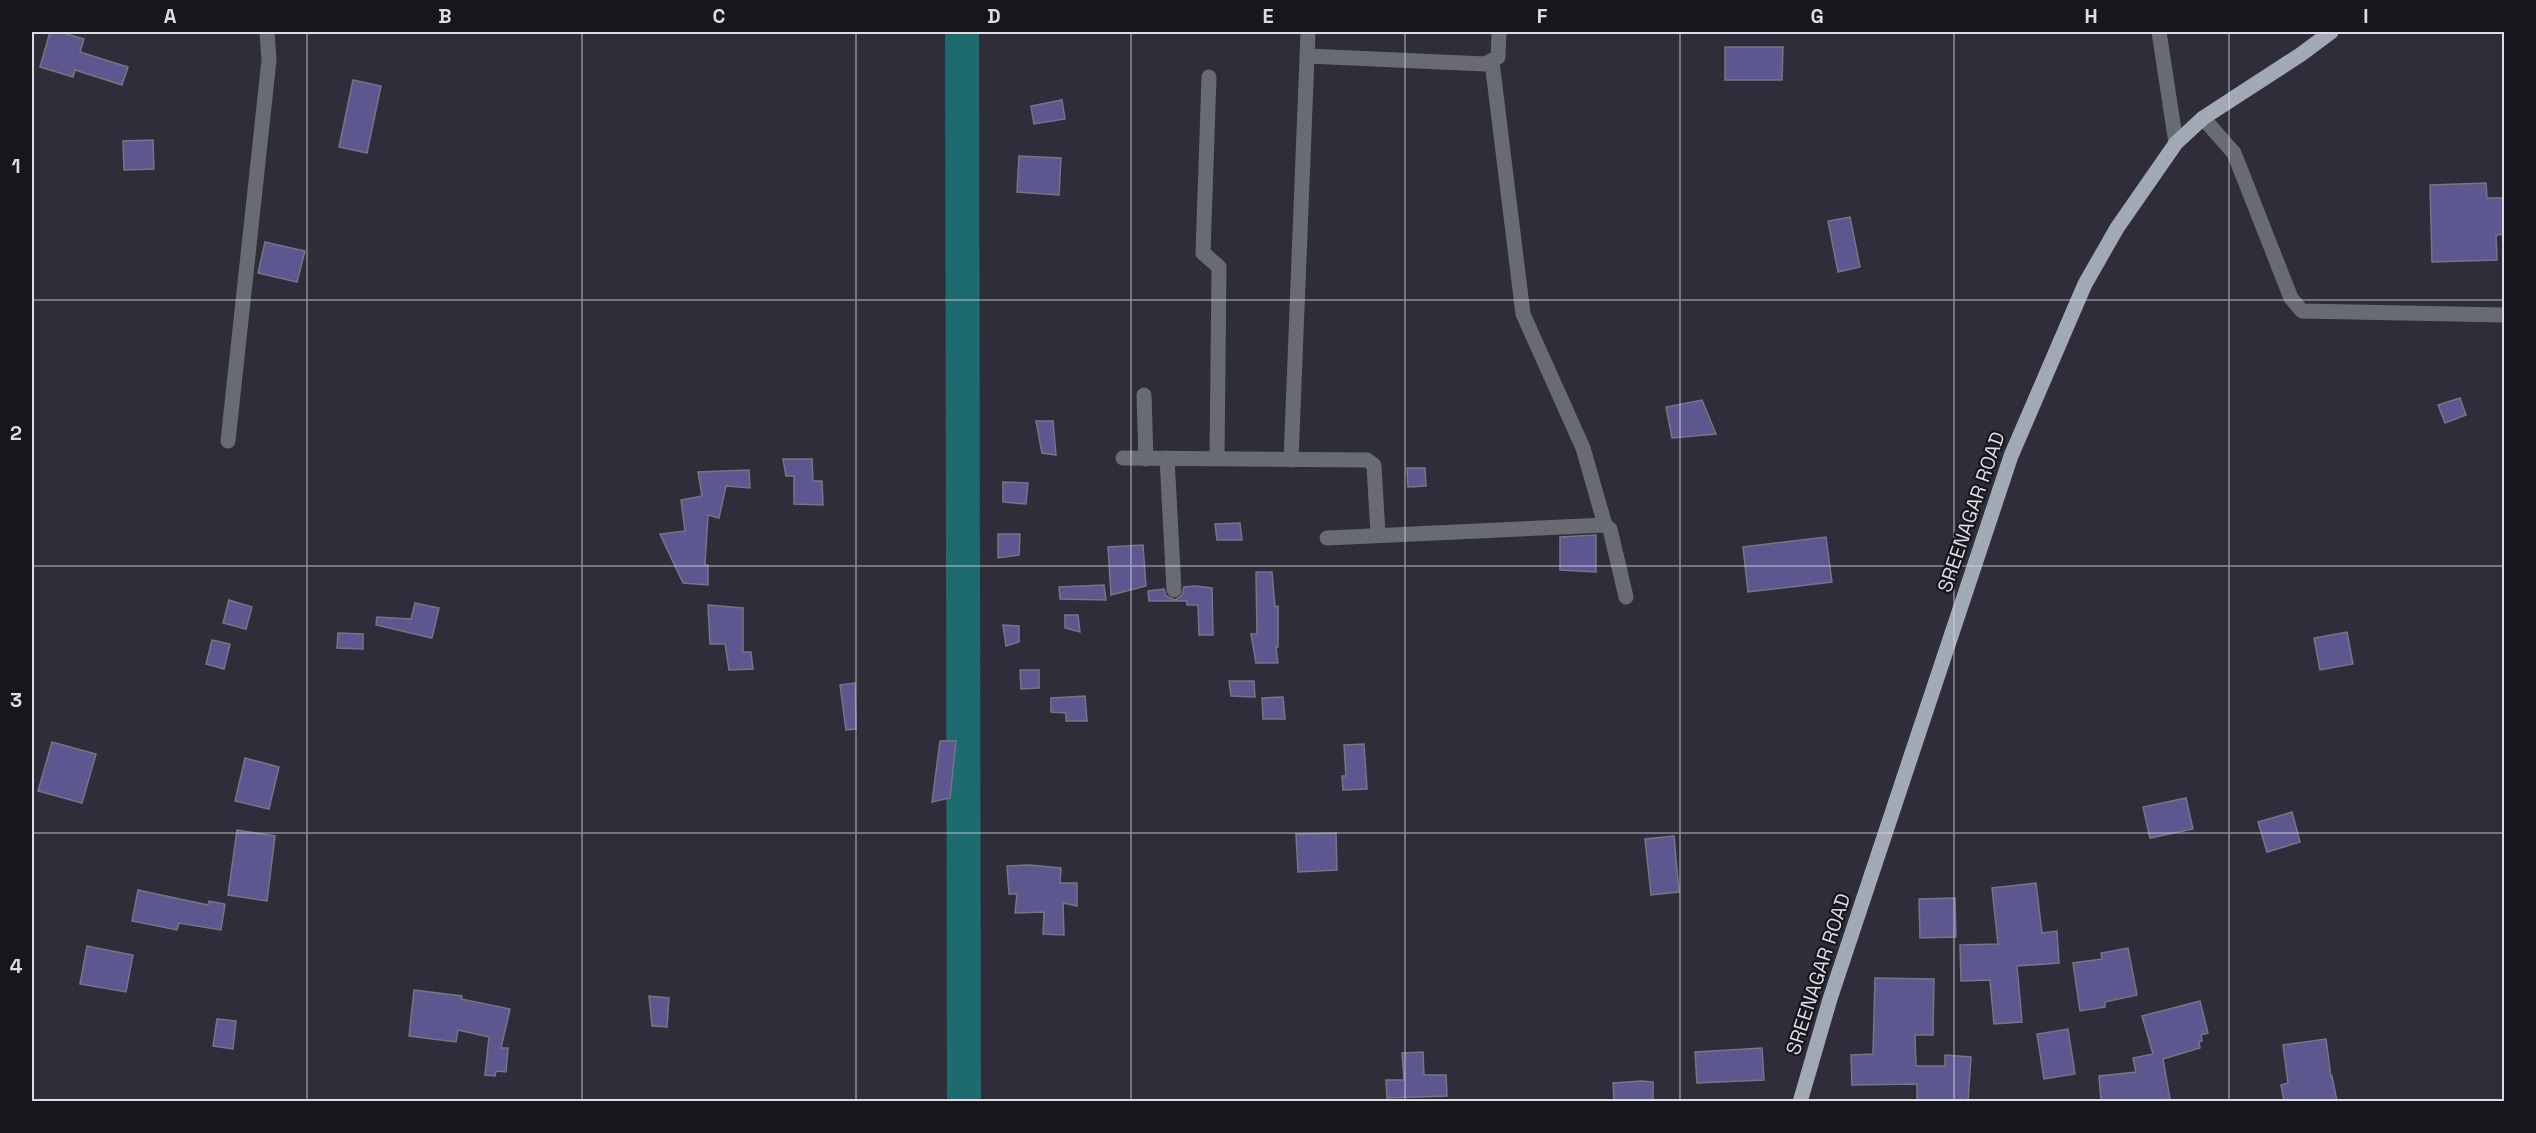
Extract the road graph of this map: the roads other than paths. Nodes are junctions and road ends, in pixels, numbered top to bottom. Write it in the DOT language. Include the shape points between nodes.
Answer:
graph roads {
  1 [pos="267,32"];
  2 [pos="1308,32"];
  3 [pos="1499,32"];
  4 [pos="2159,32"];
  5 [pos="2331,32"];
  6 [pos="1308,56"];
  7 [pos="1492,62"];
  8 [pos="1209,77"];
  9 [pos="2203,118"];
  10 [pos="2176,143"];
  11 [pos="2505,315"];
  12 [pos="1144,395"];
  13 [pos="228,441"];
  14 [pos="1123,458"];
  15 [pos="1167,458"];
  16 [pos="1217,458"];
  17 [pos="1146,459"];
  18 [pos="1291,460"];
  19 [pos="1605,525"];
  20 [pos="1378,536"];
  21 [pos="1327,538"];
  22 [pos="1174,590"];
  23 [pos="1626,597"];
  24 [pos="1800,1101"];
  1 -- 13 [label="street" via="269,60"];
  2 -- 6 [label="street"];
  3 -- 7 [label="street" via="1498,57"];
  4 -- 10 [label="street"];
  5 -- 9 [label="main road, SREENAGAR ROAD"];
  6 -- 7 [label="street"];
  6 -- 18 [label="street"];
  7 -- 19 [label="street" via="1523,314 1583,448"];
  8 -- 16 [label="street" via="1203,253 1219,267"];
  9 -- 10 [label="main road, SREENAGAR ROAD"];
  9 -- 11 [label="street" via="2234,153 2291,298 2302,311"];
  10 -- 24 [label="main road, SREENAGAR ROAD" via="2117,228 2085,284 2011,456 1830,999"];
  12 -- 17 [label="street"];
  14 -- 17 [label="street"];
  15 -- 16 [label="street"];
  15 -- 17 [label="street"];
  15 -- 22 [label="street"];
  16 -- 18 [label="street"];
  18 -- 20 [label="street" via="1367,460 1374,465"];
  19 -- 20 [label="street"];
  19 -- 23 [label="street" via="1610,529"];
  20 -- 21 [label="street"];
}
